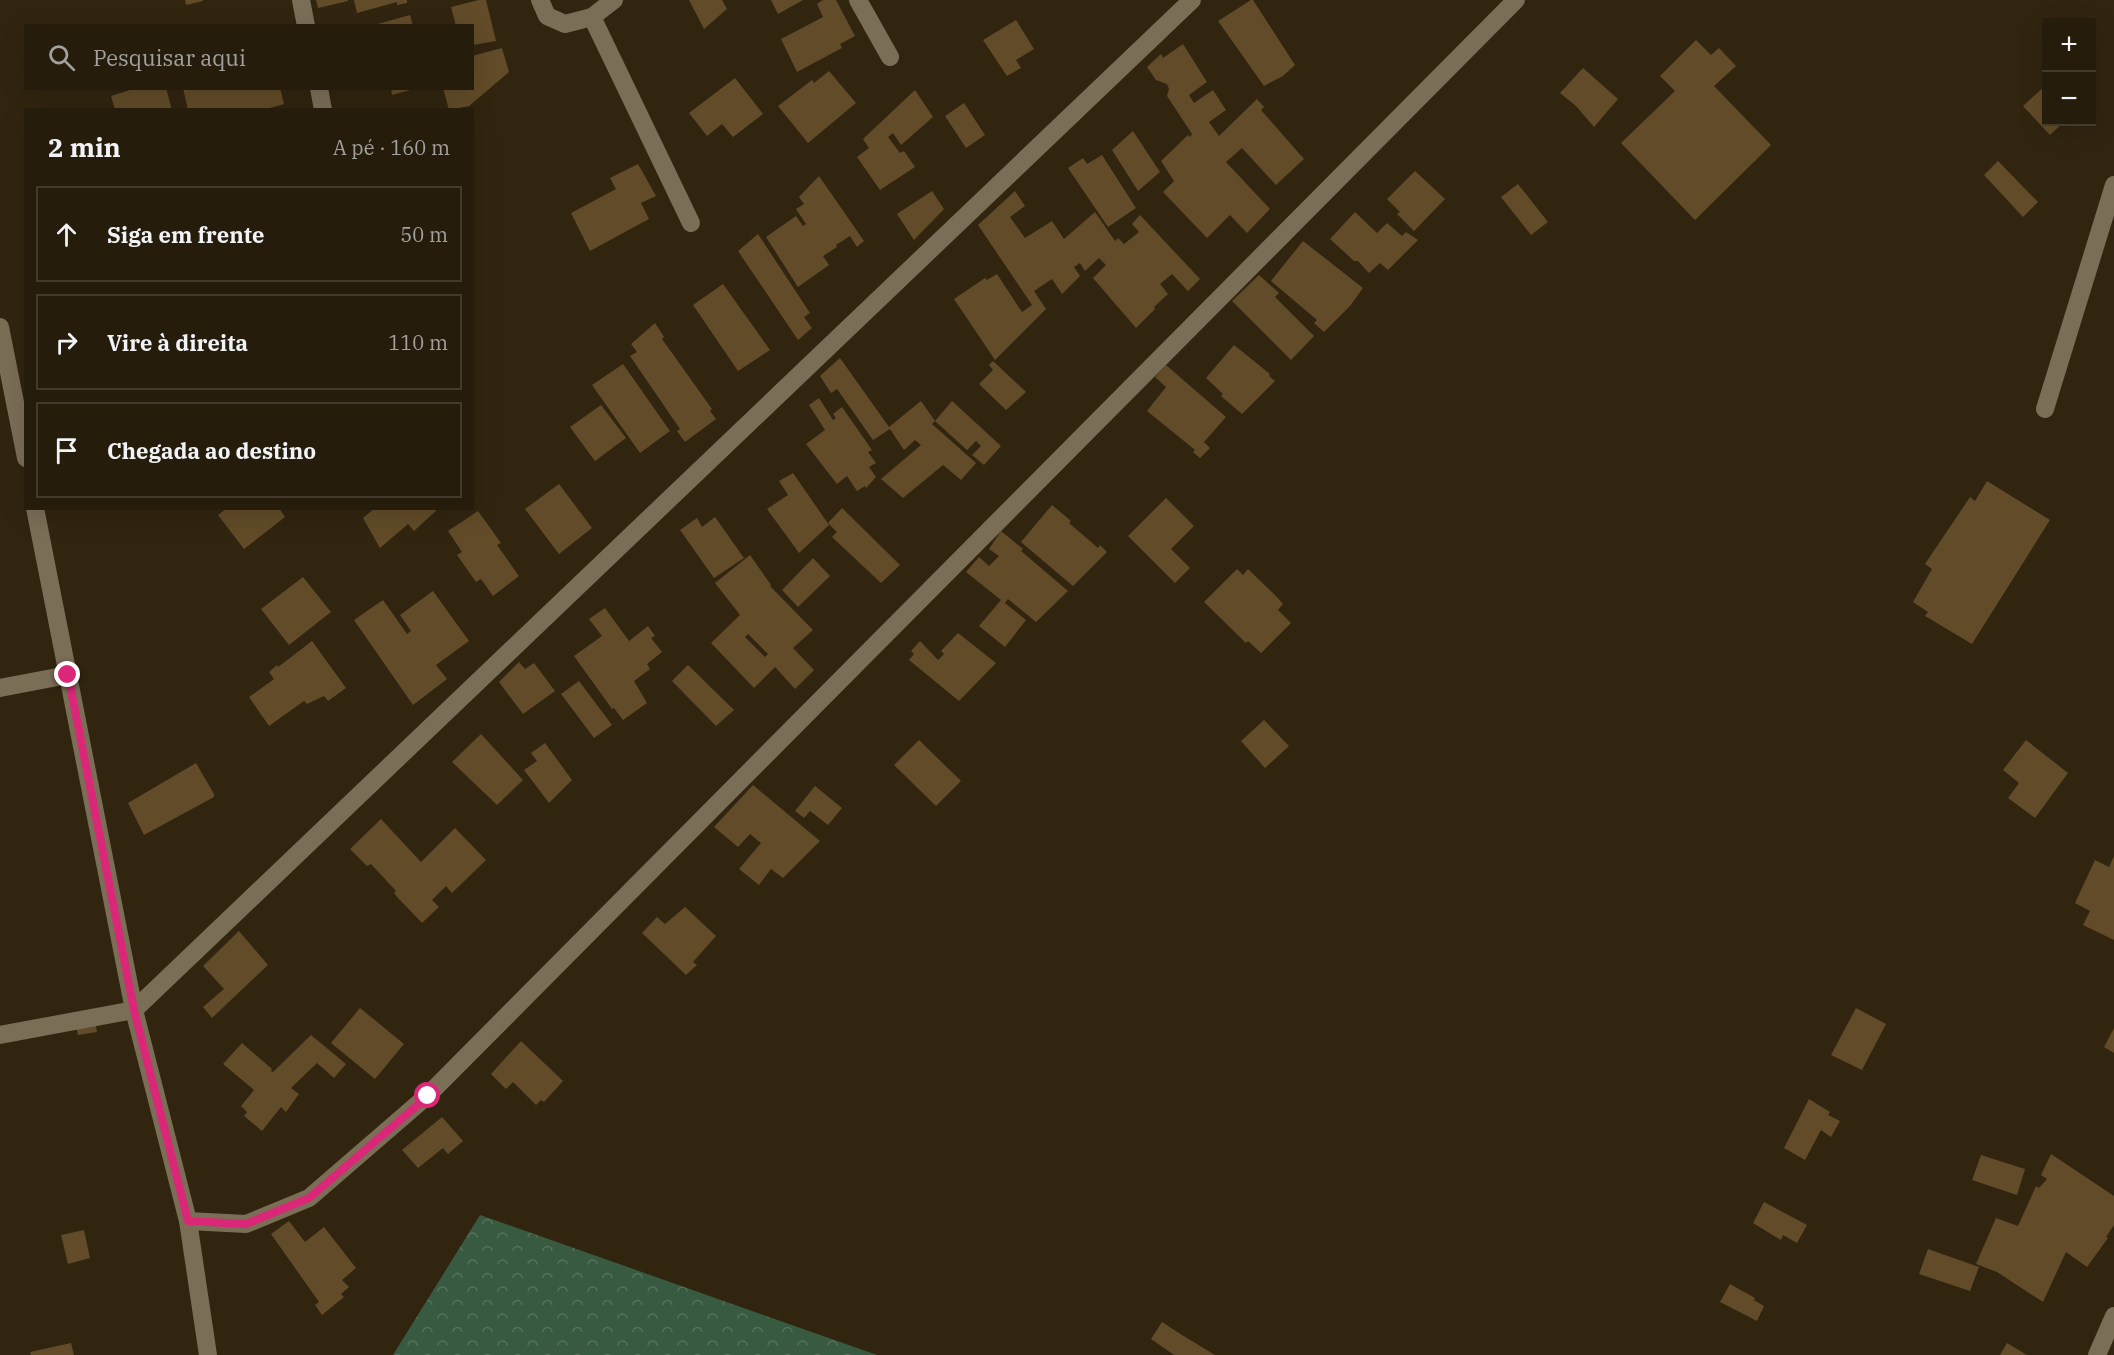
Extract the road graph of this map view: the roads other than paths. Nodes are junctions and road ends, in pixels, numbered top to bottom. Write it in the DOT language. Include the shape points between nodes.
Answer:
graph roads {
  1 [pos="301,0"];
  2 [pos="540,0"];
  3 [pos="614,0"];
  4 [pos="858,0"];
  5 [pos="1192,0"];
  6 [pos="1516,0"];
  7 [pos="592,17"];
  8 [pos="306,24"];
  9 [pos="890,57"];
  10 [pos="319,90"];
  11 [pos="323,108"];
  12 [pos="2114,185"];
  13 [pos="691,223"];
  14 [pos="0,327"];
  15 [pos="2,350"];
  16 [pos="2045,409"];
  17 [pos="24,449"];
  18 [pos="36,510"];
  19 [pos="68,675"];
  20 [pos="0,688"];
  21 [pos="134,1010"];
  22 [pos="0,1035"];
  23 [pos="188,1221"];
  24 [pos="2114,1316"];
  25 [pos="208,1355"];
  26 [pos="2097,1355"];
  1 -- 8 [label="street"];
  2 -- 7 [label="street" via="547,16 565,24"];
  3 -- 7 [label="street"];
  4 -- 9 [label="street"];
  5 -- 21 [label="street"];
  6 -- 23 [label="street" via="428,1096 309,1198 246,1224"];
  7 -- 13 [label="street"];
  10 -- 11 [label="street"];
  12 -- 16 [label="street"];
  14 -- 15 [label="street"];
  15 -- 17 [label="street"];
  18 -- 19 [label="street"];
  19 -- 20 [label="street"];
  19 -- 21 [label="street"];
  21 -- 22 [label="street"];
  21 -- 23 [label="street"];
  23 -- 25 [label="street"];
  24 -- 26 [label="street"];
}
